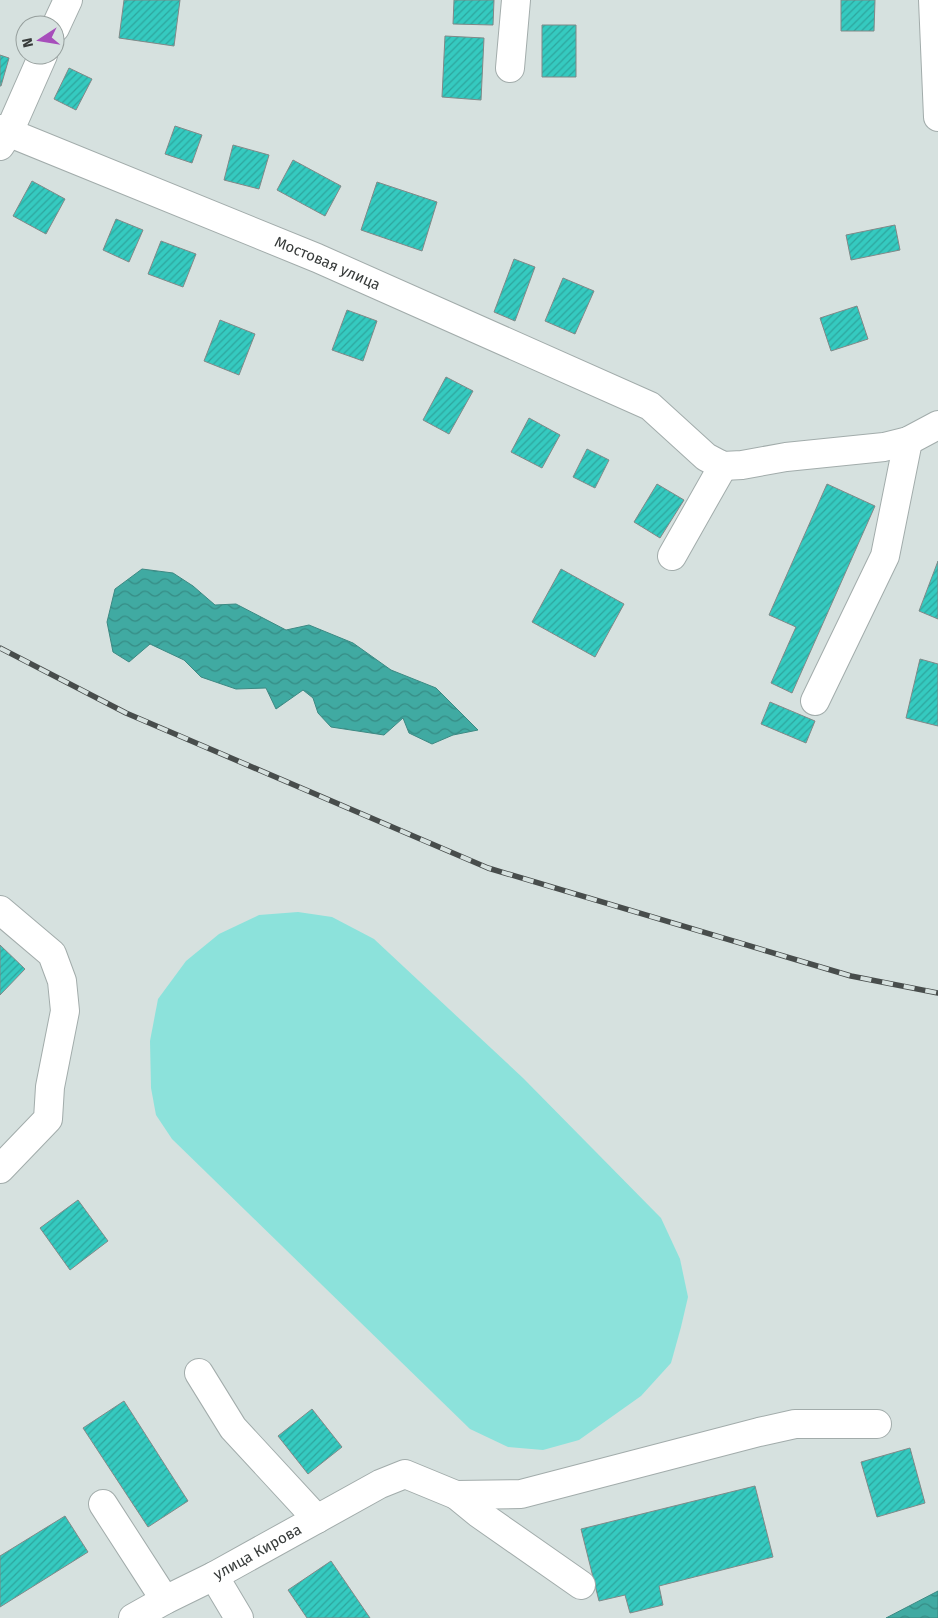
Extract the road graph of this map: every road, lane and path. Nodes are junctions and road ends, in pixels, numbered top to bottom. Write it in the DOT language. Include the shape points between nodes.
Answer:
graph roads {
  1 [pos="68,0"];
  2 [pos="516,0"];
  3 [pos="933,0"];
  4 [pos="61,15"];
  5 [pos="38,65"];
  6 [pos="510,68"];
  7 [pos="938,117"];
  8 [pos="3,136"];
  9 [pos="938,425"];
  10 [pos="908,441"];
  11 [pos="723,466"];
  12 [pos="672,556"];
  13 [pos="815,702"];
  14 [pos="0,910"];
  15 [pos="0,1169"];
  16 [pos="200,1372"];
  17 [pos="876,1424"];
  18 [pos="456,1495"];
  19 [pos="104,1504"];
  20 [pos="317,1519"];
  21 [pos="214,1576"];
  22 [pos="581,1585"];
  23 [pos="165,1600"];
  24 [pos="133,1618"];
  25 [pos="239,1618"];
  1 -- 4 [label="street"];
  2 -- 6 [label="street"];
  3 -- 7 [label="street"];
  5 -- 8 [label="street"];
  8 -- 11 [label="street, Мостовая улица" via="317,258 650,406 706,457"];
  9 -- 10 [label="street"];
  10 -- 11 [label="street" via="884,447"];
  10 -- 13 [label="street" via="886,556"];
  11 -- 12 [label="street"];
  14 -- 15 [label="street" via="52,954 62,981 65,1011 50,1087 48,1120"];
  16 -- 20 [label="street" via="233,1428"];
  17 -- 18 [label="street" via="795,1424 521,1494"];
  18 -- 20 [label="street, улица Кирова" via="405,1474"];
  18 -- 22 [label="street"];
  19 -- 23 [label="street"];
  20 -- 21 [label="street, улица Кирова"];
  21 -- 23 [label="street, улица Кирова"];
  21 -- 25 [label="street"];
  23 -- 24 [label="street, улица Кирова"];
}
